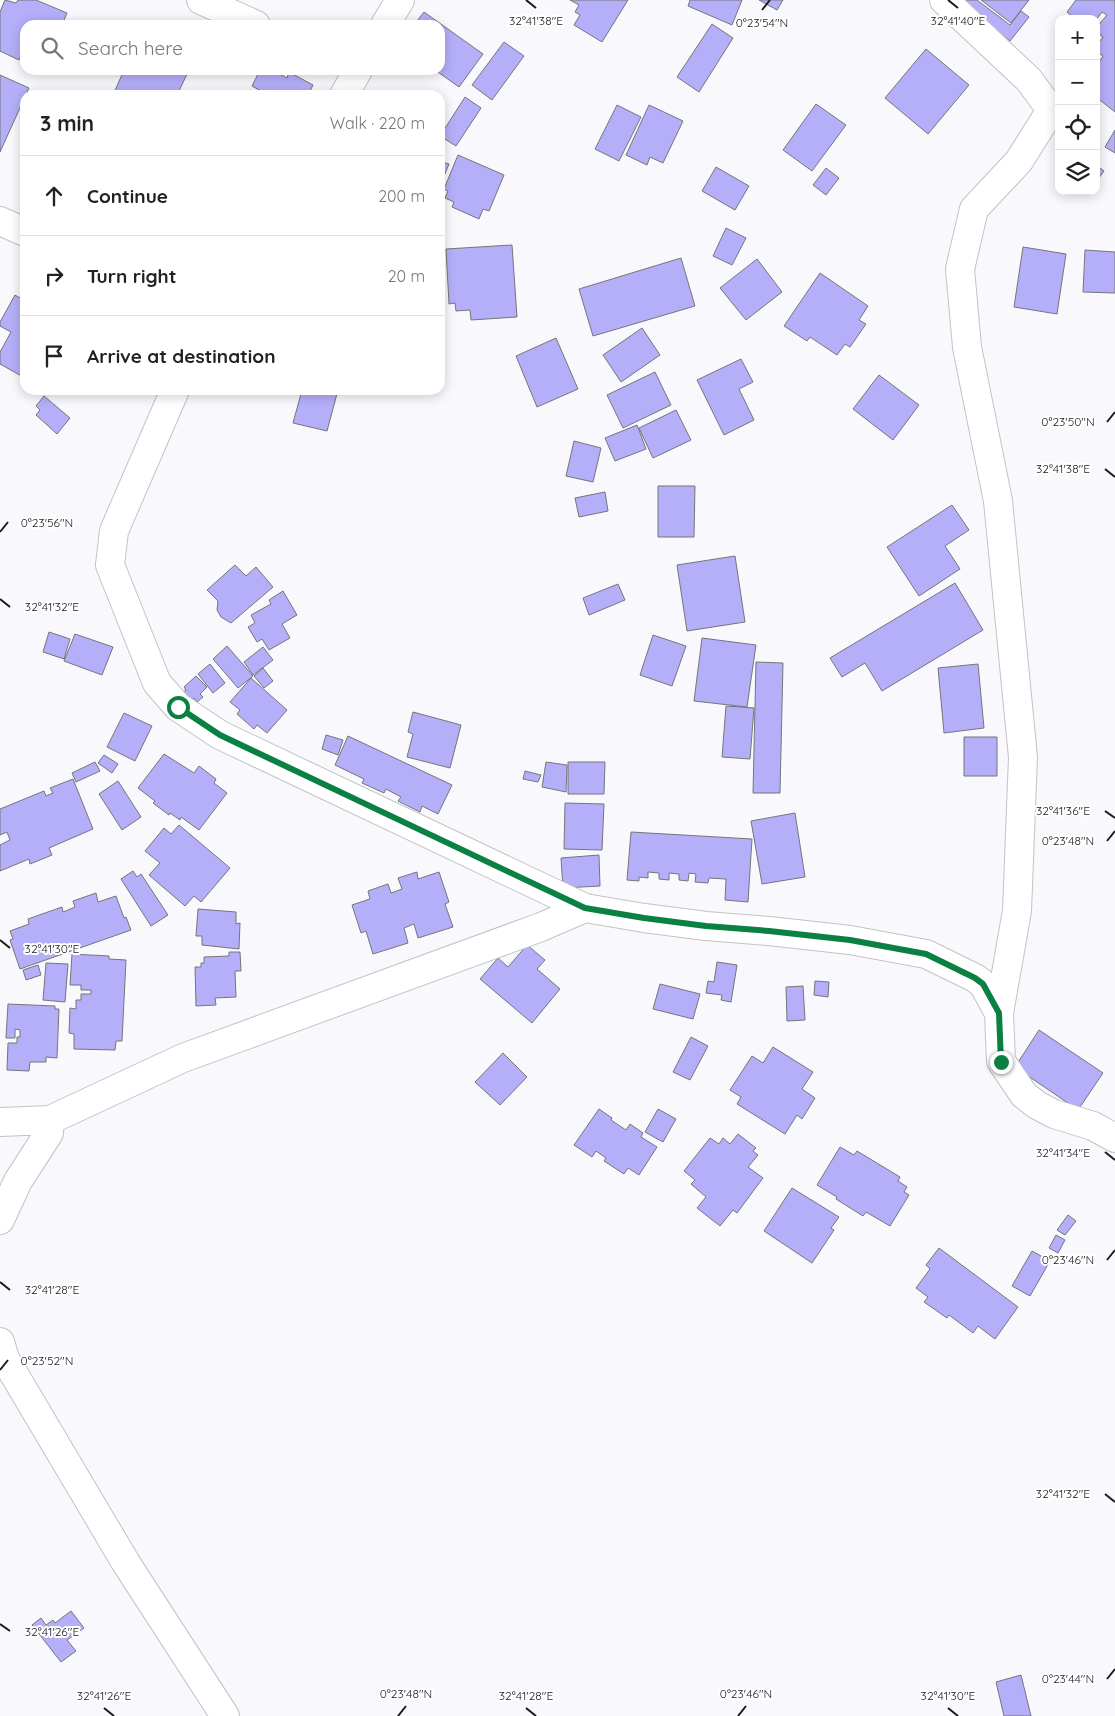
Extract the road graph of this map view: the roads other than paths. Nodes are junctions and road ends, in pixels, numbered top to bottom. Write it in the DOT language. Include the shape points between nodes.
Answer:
graph roads {
  1 [pos="201,0"];
  2 [pos="400,0"];
  3 [pos="944,0"];
  4 [pos="245,20"];
  5 [pos="388,20"];
  6 [pos="354,75"];
  7 [pos="347,90"];
  8 [pos="0,221"];
  9 [pos="20,230"];
  10 [pos="172,395"];
  11 [pos="585,908"];
  12 [pos="999,1013"];
  13 [pos="50,1120"];
  14 [pos="0,1122"];
  15 [pos="1115,1138"];
  16 [pos="0,1220"];
  17 [pos="0,1342"];
  18 [pos="225,1716"];
  1 -- 4 [label="street"];
  2 -- 5 [label="street"];
  3 -- 12 [label="street" via="1030,80 1050,110 1019,161 974,209 960,269 967,347 998,501 1023,757 1017,911"];
  6 -- 7 [label="street"];
  8 -- 9 [label="street"];
  10 -- 11 [label="street" via="114,531 110,565 157,683 178,707 220,735"];
  11 -- 12 [label="street" via="706,926 850,940 926,954 983,984"];
  11 -- 13 [label="street" via="183,1058"];
  12 -- 15 [label="street" via="1001,1062 1024,1095 1054,1114 1093,1126"];
  13 -- 14 [label="street"];
  13 -- 16 [label="street" via="49,1133 18,1181"];
  17 -- 18 [label="street" via="5,1359 126,1563"];
}
